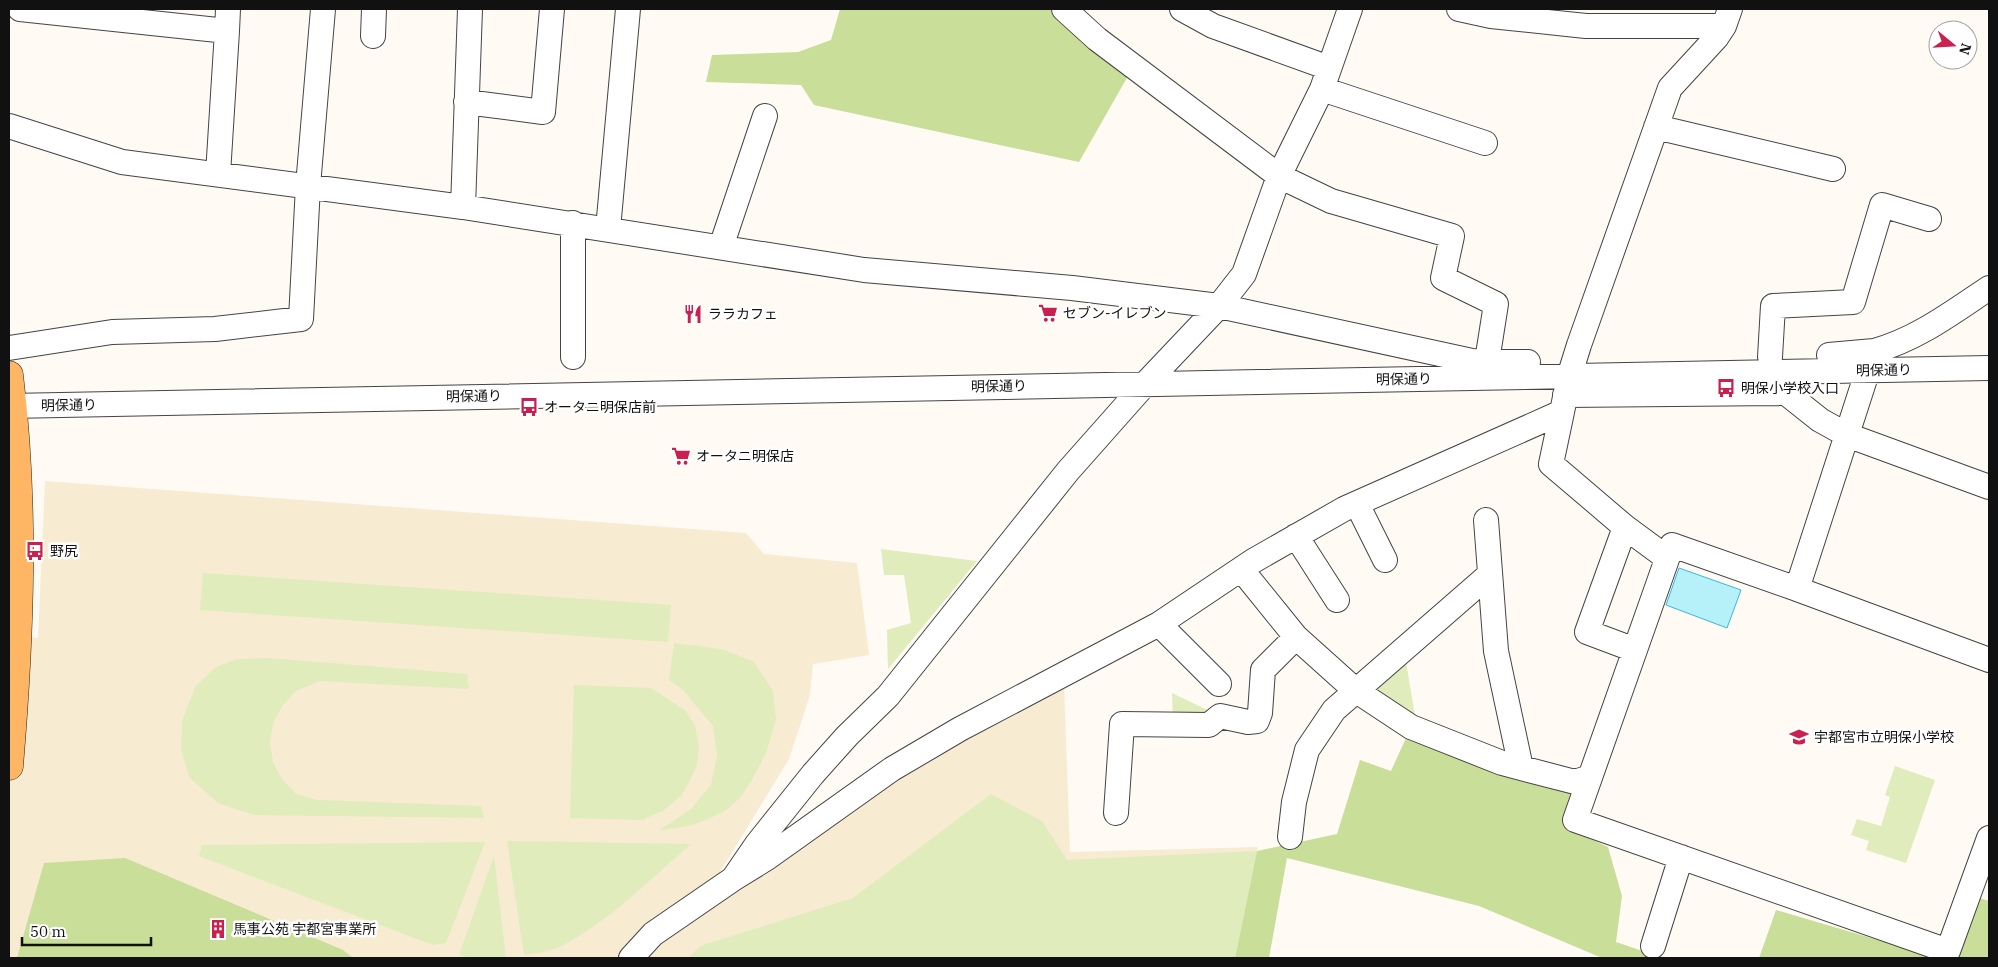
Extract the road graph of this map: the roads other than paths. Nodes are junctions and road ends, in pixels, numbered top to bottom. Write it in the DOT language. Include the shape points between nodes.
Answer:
graph roads {
  1 [pos="20,9"];
  2 [pos="323,9"];
  3 [pos="374,9"];
  4 [pos="470,9"];
  5 [pos="552,9"];
  6 [pos="628,9"];
  7 [pos="1064,9"];
  8 [pos="1182,9"];
  9 [pos="1350,9"];
  10 [pos="1459,9"];
  11 [pos="1727,17"];
  12 [pos="228,20"];
  13 [pos="373,36"];
  14 [pos="1325,79"];
  15 [pos="466,102"];
  16 [pos="764,116"];
  17 [pos="9,126"];
  18 [pos="1656,127"];
  19 [pos="1485,143"];
  20 [pos="1833,169"];
  21 [pos="218,174"];
  22 [pos="1279,176"];
  23 [pos="308,186"];
  24 [pos="463,207"];
  25 [pos="1929,219"];
  26 [pos="573,223"];
  27 [pos="608,229"];
  28 [pos="721,247"];
  29 [pos="1989,288"];
  30 [pos="1219,306"];
  31 [pos="9,348"];
  32 [pos="573,357"];
  33 [pos="1770,357"];
  34 [pos="1487,361"];
  35 [pos="1871,361"];
  36 [pos="1989,368"];
  37 [pos="9,375"];
  38 [pos="1146,383"];
  39 [pos="1567,386"];
  40 [pos="11,406"];
  41 [pos="1847,436"];
  42 [pos="12,450"];
  43 [pos="1989,487"];
  44 [pos="1357,504"];
  45 [pos="1486,520"];
  46 [pos="1625,527"];
  47 [pos="1296,536"];
  48 [pos="1667,558"];
  49 [pos="1385,560"];
  50 [pos="1241,569"];
  51 [pos="1489,575"];
  52 [pos="1797,589"];
  53 [pos="1337,600"];
  54 [pos="1159,624"];
  55 [pos="1296,637"];
  56 [pos="1635,650"];
  57 [pos="1989,660"];
  58 [pos="1219,684"];
  59 [pos="1355,690"];
  60 [pos="9,766"];
  61 [pos="1521,768"];
  62 [pos="1590,777"];
  63 [pos="1116,813"];
  64 [pos="1290,837"];
  65 [pos="1989,838"];
  66 [pos="1681,857"];
  67 [pos="733,879"];
  68 [pos="1653,946"];
  69 [pos="631,958"];
  1 -- 12 [label="street"];
  2 -- 23 [label="street"];
  3 -- 13 [label="street"];
  4 -- 15 [label="street"];
  5 -- 15 [label="street" via="542,112"];
  6 -- 27 [label="street"];
  7 -- 22 [label="street" via="1097,39"];
  8 -- 14 [label="street"];
  9 -- 14 [label="street"];
  10 -- 11 [label="street" via="1490,16 1586,26"];
  11 -- 18 [label="street" via="1716,38 1670,88"];
  12 -- 21 [label="street"];
  14 -- 19 [label="street"];
  14 -- 22 [label="street"];
  15 -- 24 [label="street"];
  16 -- 28 [label="street"];
  17 -- 21 [label="street" via="122,162"];
  18 -- 20 [label="street"];
  18 -- 39 [label="street"];
  21 -- 23 [label="street"];
  22 -- 30 [label="street" via="1244,274"];
  22 -- 34 [label="street" via="1331,200 1452,236 1443,278 1496,304"];
  23 -- 24 [label="street"];
  23 -- 31 [label="street" via="301,319 215,329 112,332"];
  24 -- 26 [label="street"];
  25 -- 33 [label="street" via="1882,205 1852,302 1773,306"];
  26 -- 27 [label="street"];
  26 -- 32 [label="street"];
  27 -- 28 [label="street"];
  28 -- 30 [label="street" via="864,270 1072,288"];
  29 -- 35 [label="street"];
  30 -- 34 [label="street" via="1472,361"];
  30 -- 38 [label="street"];
  33 -- 35 [label="street" via="1848,355"];
  33 -- 39 [label="street"];
  34 -- 39 [label="street"];
  35 -- 36 [label="street, 明保通り"];
  35 -- 39 [label="street, 明保通り"];
  35 -- 41 [label="street"];
  37 -- 40 [label="main road"];
  38 -- 39 [label="street, 明保通り"];
  38 -- 40 [label="street, 明保通り"];
  38 -- 67 [label="street" via="1068,471 888,696 813,774"];
  39 -- 41 [label="street" via="1786,393"];
  39 -- 44 [label="street"];
  39 -- 46 [label="street" via="1551,464"];
  40 -- 42 [label="main road"];
  41 -- 43 [label="street"];
  41 -- 52 [label="street"];
  42 -- 60 [label="main road" via="20,532 19,617"];
  44 -- 47 [label="street"];
  44 -- 49 [label="street"];
  45 -- 51 [label="street"];
  46 -- 48 [label="street"];
  46 -- 56 [label="street" via="1587,632"];
  47 -- 50 [label="street"];
  47 -- 53 [label="street"];
  48 -- 52 [label="street" via="1672,545"];
  48 -- 56 [label="street"];
  50 -- 54 [label="street"];
  50 -- 55 [label="street"];
  51 -- 59 [label="street"];
  51 -- 61 [label="street" via="1496,651"];
  52 -- 57 [label="street"];
  54 -- 58 [label="street"];
  54 -- 67 [label="street" via="960,729 892,769"];
  55 -- 59 [label="street"];
  55 -- 63 [label="street" via="1263,670 1257,721 1220,716 1209,725 1122,724"];
  56 -- 62 [label="street"];
  59 -- 61 [label="street" via="1411,726"];
  59 -- 64 [label="street" via="1334,710 1307,750 1294,802"];
  61 -- 62 [label="street" via="1575,782"];
  62 -- 66 [label="street" via="1575,820"];
  65 -- 66 [label="street" via="1948,952"];
  66 -- 68 [label="street"];
  67 -- 69 [label="street" via="653,934"];
}
